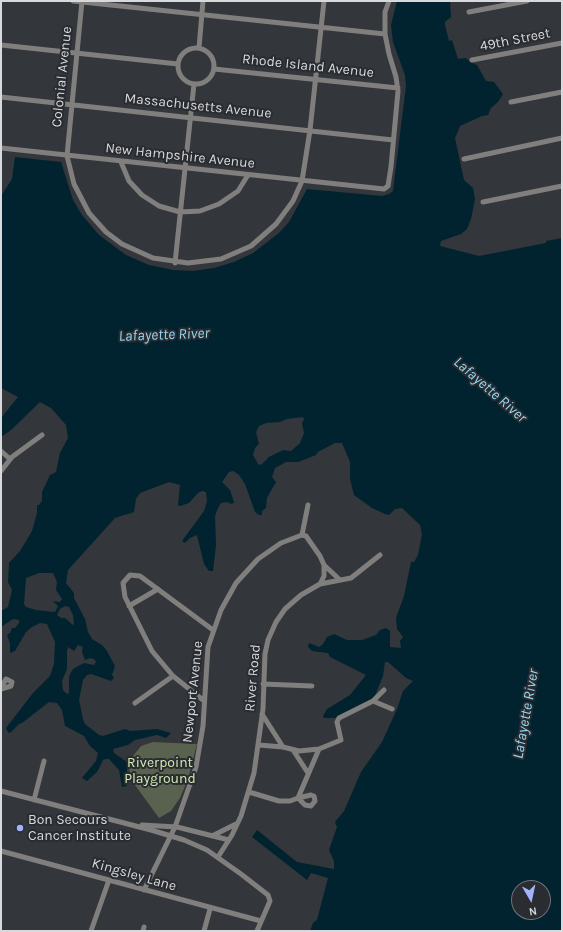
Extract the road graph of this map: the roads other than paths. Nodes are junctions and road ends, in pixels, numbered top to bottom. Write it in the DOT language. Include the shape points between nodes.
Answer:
graph roads {
  1 [pos="73,1"];
  2 [pos="203,1"];
  3 [pos="324,1"];
  4 [pos="389,1"];
  5 [pos="527,1"];
  6 [pos="82,2"];
  7 [pos="469,12"];
  8 [pos="202,15"];
  9 [pos="321,28"];
  10 [pos="385,34"];
  11 [pos="562,43"];
  12 [pos="1,45"];
  13 [pos="199,48"];
  14 [pos="76,53"];
  15 [pos="472,60"];
  16 [pos="178,64"];
  17 [pos="214,68"];
  18 [pos="316,80"];
  19 [pos="194,84"];
  20 [pos="398,88"];
  21 [pos="562,92"];
  22 [pos="1,97"];
  23 [pos="511,102"];
  24 [pos="71,104"];
  25 [pos="190,118"];
  26 [pos="310,130"];
  27 [pos="562,138"];
  28 [pos="393,140"];
  29 [pos="1,148"];
  30 [pos="67,156"];
  31 [pos="464,159"];
  32 [pos="121,162"];
  33 [pos="185,168"];
  34 [pos="248,175"];
  35 [pos="302,181"];
  36 [pos="562,186"];
  37 [pos="483,202"];
  38 [pos="180,212"];
  39 [pos="175,263"];
  40 [pos="42,435"];
  41 [pos="1,451"];
  42 [pos="10,459"];
  43 [pos="1,471"];
  44 [pos="308,505"];
  45 [pos="302,535"];
  46 [pos="380,555"];
  47 [pos="324,565"];
  48 [pos="340,580"];
  49 [pos="320,584"];
  50 [pos="158,589"];
  51 [pos="129,606"];
  52 [pos="213,630"];
  53 [pos="173,676"];
  54 [pos="264,684"];
  55 [pos="312,686"];
  56 [pos="384,690"];
  57 [pos="203,700"];
  58 [pos="372,701"];
  59 [pos="135,703"];
  60 [pos="392,708"];
  61 [pos="262,714"];
  62 [pos="259,745"];
  63 [pos="283,747"];
  64 [pos="318,749"];
  65 [pos="293,750"];
  66 [pos="44,761"];
  67 [pos="308,773"];
  68 [pos="1,791"];
  69 [pos="249,792"];
  70 [pos="34,800"];
  71 [pos="237,823"];
  72 [pos="131,824"];
  73 [pos="174,827"];
  74 [pos="170,836"];
  75 [pos="212,836"];
  76 [pos="229,840"];
  77 [pos="1,851"];
  78 [pos="218,857"];
  79 [pos="109,880"];
  80 [pos="144,890"];
  81 [pos="210,908"];
  82 [pos="261,921"];
  83 [pos="91,931"];
  84 [pos="204,931"];
  85 [pos="257,931"];
  1 -- 6 [label="street"];
  2 -- 8 [label="street"];
  3 -- 9 [label="street, Colonial Avenue"];
  4 -- 10 [label="street" via="385,12"];
  5 -- 7 [label="street"];
  6 -- 8 [label="street"];
  6 -- 14 [label="street, Colonial Avenue"];
  8 -- 9 [label="street"];
  8 -- 13 [label="street"];
  9 -- 10 [label="street"];
  9 -- 18 [label="street, Colonial Avenue"];
  10 -- 20 [label="street"];
  11 -- 15 [label="street, 49th Street"];
  12 -- 14 [label="street"];
  13 -- 16 [label="street" via="185,51"];
  13 -- 17 [label="street" via="210,53 214,60"];
  14 -- 16 [label="street"];
  14 -- 24 [label="street, Colonial Avenue"];
  16 -- 19 [label="street" via="182,78"];
  17 -- 18 [label="street, Rhode Island Avenue"];
  17 -- 19 [label="street" via="209,79"];
  18 -- 20 [label="street, Rhode Island Avenue"];
  18 -- 26 [label="street, Colonial Avenue"];
  19 -- 25 [label="street"];
  20 -- 28 [label="street"];
  21 -- 23 [label="street"];
  22 -- 24 [label="street, Massachusetts Avenue"];
  24 -- 25 [label="street, Massachusetts Avenue"];
  24 -- 30 [label="street, Colonial Avenue"];
  25 -- 26 [label="street, Massachusetts Avenue"];
  25 -- 33 [label="street"];
  26 -- 28 [label="street, Massachusetts Avenue"];
  26 -- 35 [label="street, Colonial Avenue"];
  27 -- 31 [label="street"];
  28 -- 35 [label="street, New Hampshire Avenue" via="387,188"];
  29 -- 30 [label="street, New Hampshire Avenue"];
  30 -- 32 [label="street, New Hampshire Avenue"];
  30 -- 39 [label="street, Colonial Avenue" via="78,194 89,213 106,232 142,255"];
  32 -- 33 [label="street, New Hampshire Avenue"];
  32 -- 38 [label="street" via="129,181 142,195 159,206"];
  33 -- 34 [label="street, New Hampshire Avenue"];
  33 -- 38 [label="street"];
  34 -- 35 [label="street, New Hampshire Avenue"];
  34 -- 38 [label="street" via="238,191 219,204 200,211"];
  35 -- 39 [label="street, Colonial Avenue" via="285,214 268,233 251,246 233,255 211,261"];
  36 -- 37 [label="street"];
  38 -- 39 [label="street"];
  40 -- 42 [label="street"];
  41 -- 42 [label="street"];
  42 -- 43 [label="street"];
  44 -- 45 [label="street"];
  45 -- 47 [label="street" via="310,541"];
  45 -- 52 [label="street, Newport Avenue" via="276,547 258,559 243,574 230,592"];
  46 -- 48 [label="street, River Road" via="355,576"];
  47 -- 48 [label="street"];
  47 -- 49 [label="street" via="324,576"];
  48 -- 49 [label="street, River Road"];
  49 -- 54 [label="street, River Road" via="294,600 276,622 266,648"];
  50 -- 51 [label="street"];
  50 -- 51 [label="street" via="140,576 130,575 123,582"];
  50 -- 52 [label="street"];
  51 -- 53 [label="street" via="152,652"];
  52 -- 57 [label="street, Newport Avenue" via="206,658"];
  53 -- 57 [label="street"];
  53 -- 59 [label="street"];
  54 -- 55 [label="street"];
  54 -- 61 [label="street, River Road"];
  56 -- 58 [label="street"];
  57 -- 73 [label="street, Newport Avenue" via="203,726 196,767"];
  58 -- 60 [label="street"];
  58 -- 64 [label="street" via="339,718 341,740"];
  61 -- 62 [label="street, River Road"];
  61 -- 63 [label="street"];
  62 -- 63 [label="street"];
  62 -- 69 [label="street, River Road"];
  63 -- 65 [label="street"];
  64 -- 65 [label="street" via="306,752"];
  64 -- 67 [label="street"];
  65 -- 67 [label="street"];
  66 -- 70 [label="street"];
  67 -- 69 [label="street" via="298,798 290,801"];
  68 -- 70 [label="street"];
  69 -- 71 [label="street, River Road"];
  70 -- 72 [label="street"];
  71 -- 75 [label="street"];
  71 -- 76 [label="street, River Road"];
  72 -- 73 [label="street"];
  72 -- 74 [label="street"];
  73 -- 74 [label="street, Newport Avenue"];
  73 -- 75 [label="street"];
  74 -- 78 [label="street" via="207,850"];
  74 -- 80 [label="street, Newport Avenue"];
  75 -- 76 [label="street"];
  76 -- 78 [label="street, River Road"];
  77 -- 79 [label="street, Kingsley Lane"];
  78 -- 82 [label="street" via="268,895 270,901"];
  79 -- 80 [label="street, Kingsley Lane"];
  79 -- 83 [label="street"];
  80 -- 81 [label="street, Kingsley Lane"];
  81 -- 82 [label="street, Kingsley Lane"];
  81 -- 84 [label="street"];
  82 -- 85 [label="street"];
}
